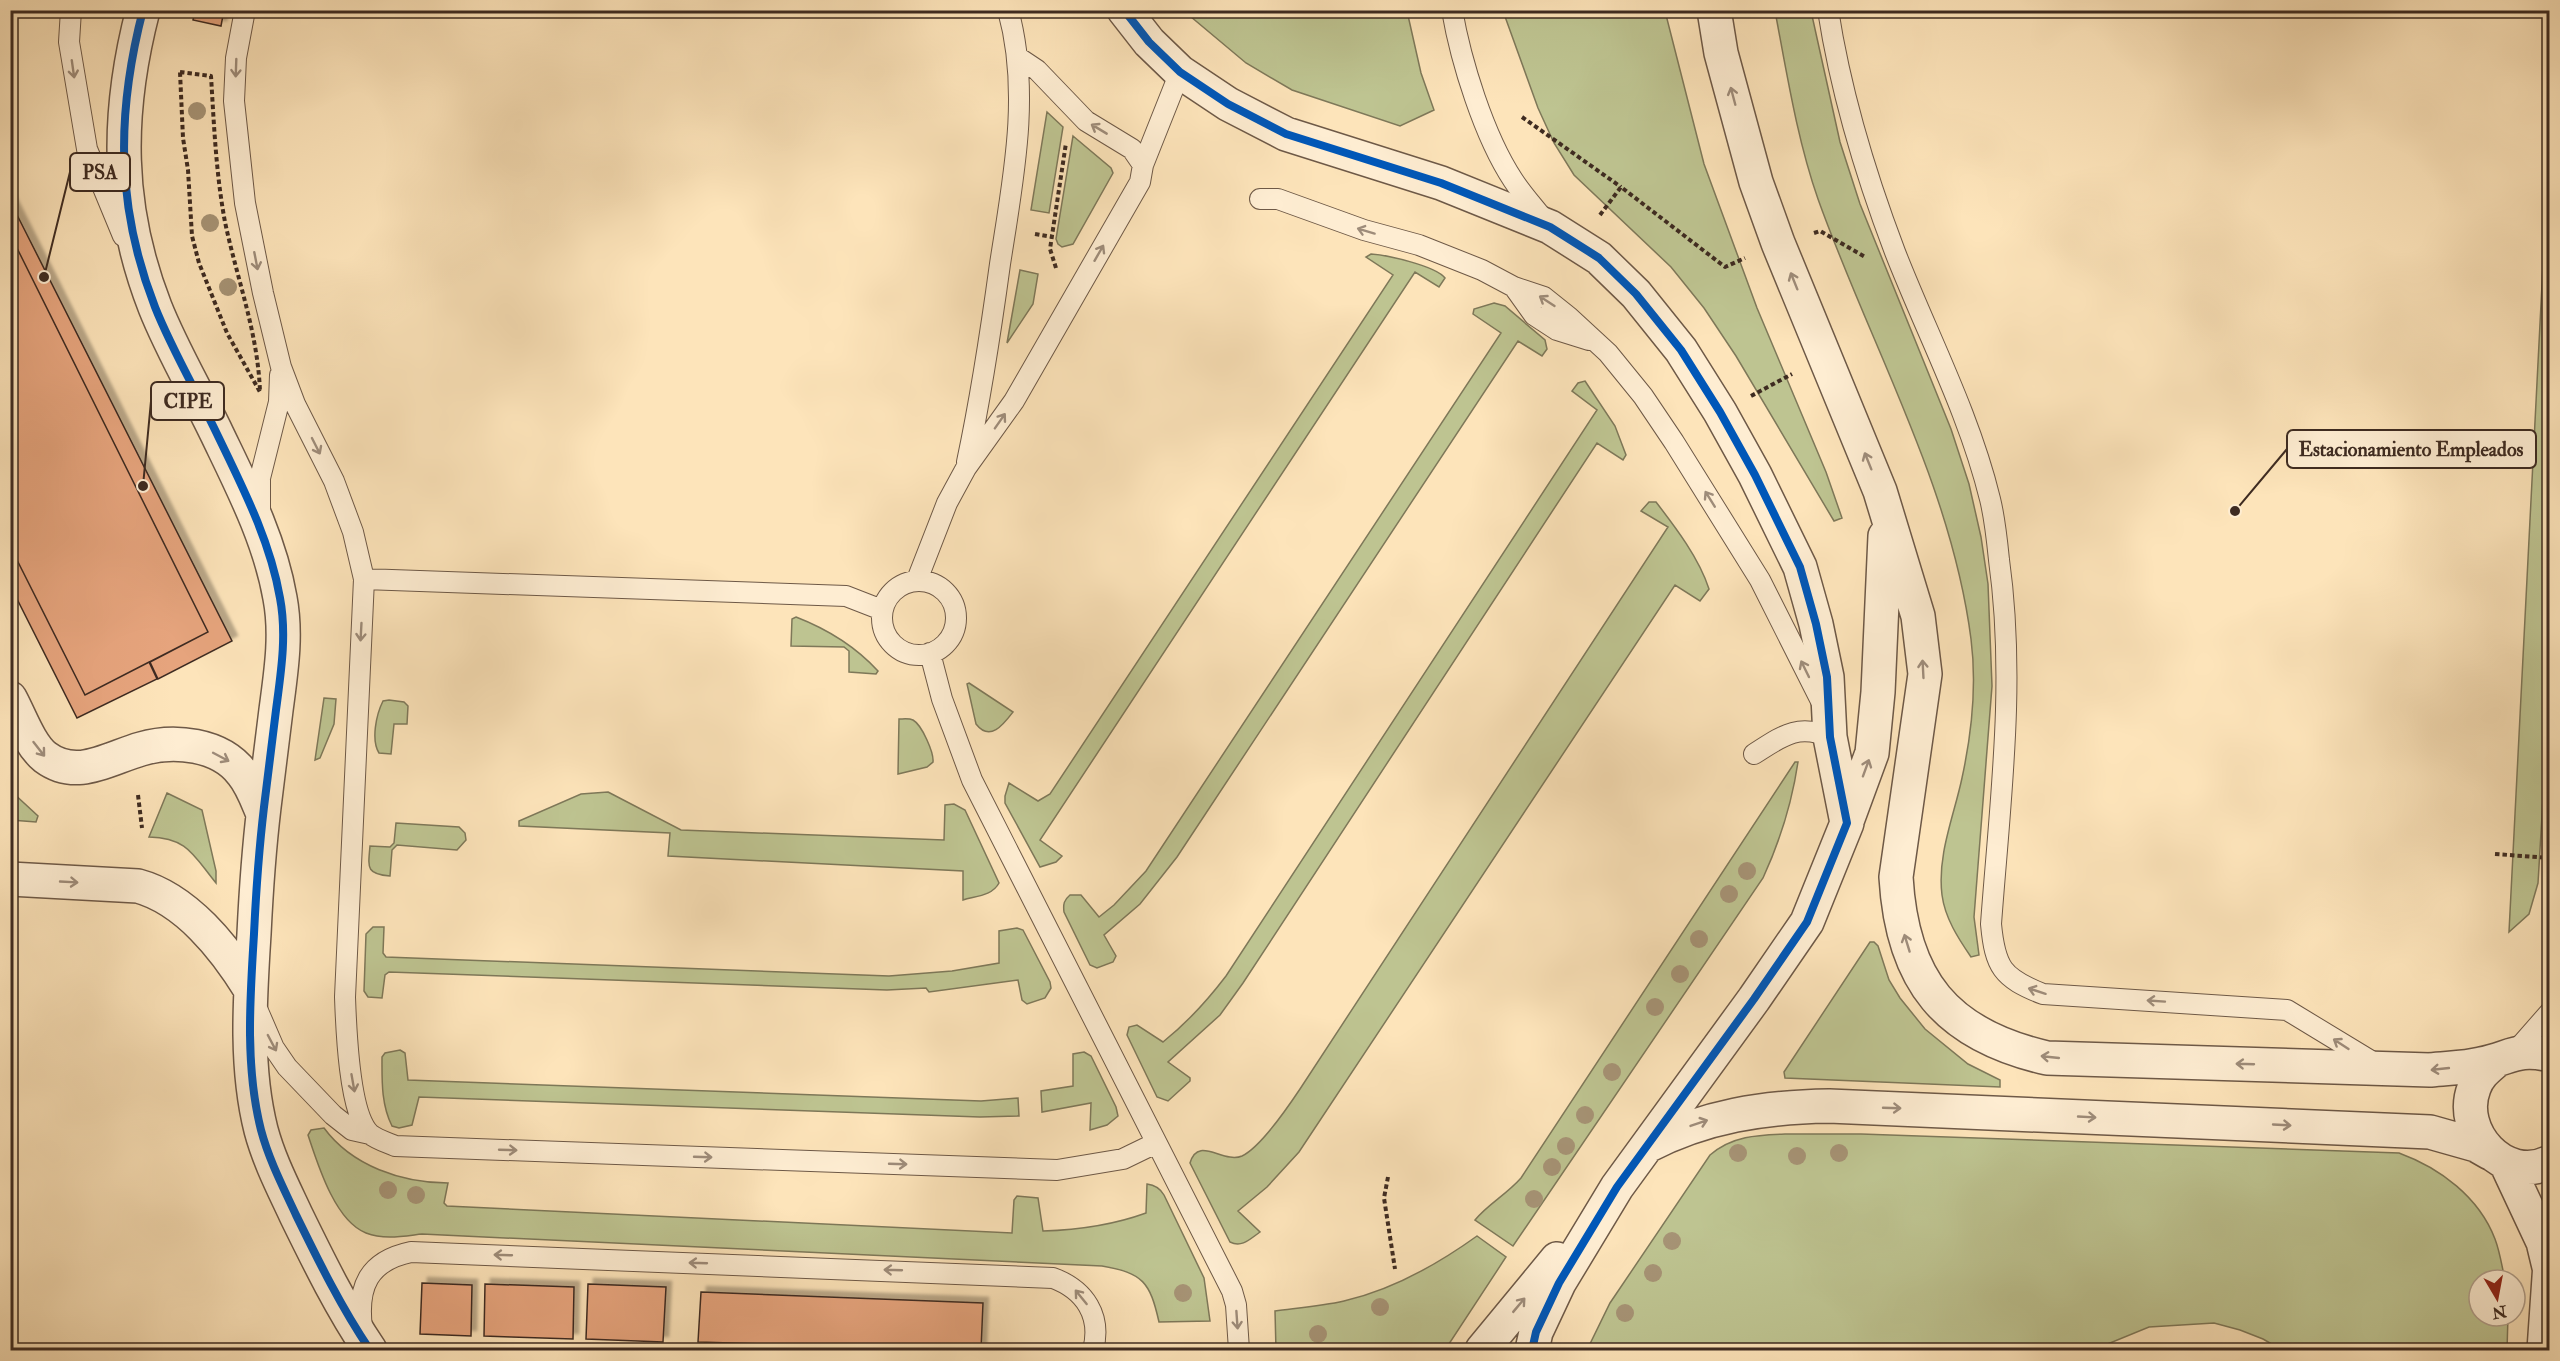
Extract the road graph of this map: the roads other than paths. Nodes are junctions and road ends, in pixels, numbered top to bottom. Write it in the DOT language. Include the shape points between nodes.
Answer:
graph roads {
  1 [pos="70,10"];
  2 [pos="143,10"];
  3 [pos="245,10"];
  4 [pos="1008,10"];
  5 [pos="1124,10"];
  6 [pos="1452,10"];
  7 [pos="1706,10"];
  8 [pos="1714,10"];
  9 [pos="1828,10"];
  10 [pos="1721,53"];
  11 [pos="1019,58"];
  12 [pos="1180,72"];
  13 [pos="1143,165"];
  14 [pos="1260,199"];
  15 [pos="1550,227"];
  16 [pos="156,309"];
  17 [pos="281,367"];
  18 [pos="966,468"];
  19 [pos="1885,510"];
  20 [pos="268,554"];
  21 [pos="364,579"];
  22 [pos="916,580"];
  23 [pos="882,610"];
  24 [pos="930,653"];
  25 [pos="10,698"];
  26 [pos="1830,729"];
  27 [pos="1754,754"];
  28 [pos="263,814"];
  29 [pos="1846,823"];
  30 [pos="10,879"];
  31 [pos="250,989"];
  32 [pos="2550,1012"];
  33 [pos="2550,1055"];
  34 [pos="2506,1056"];
  35 [pos="2393,1069"];
  36 [pos="370,1134"];
  37 [pos="1156,1143"];
  38 [pos="1645,1147"];
  39 [pos="2498,1158"];
  40 [pos="2550,1162"];
  41 [pos="1617,1187"];
  42 [pos="2549,1265"];
  43 [pos="370,1350"];
  44 [pos="1093,1350"];
  45 [pos="1239,1350"];
  46 [pos="1482,1350"];
  47 [pos="1532,1350"];
  48 [pos="2544,1350"];
  1 -- 16 [label="lane, one-way" via="69,42 87,149"];
  2 -- 16 [label="street" via="124,110 124,177 128,217"];
  3 -- 17 [label="lane, one-way" via="236,58 236,112 245,203"];
  4 -- 11 [label="lane"];
  5 -- 12 [label="street"];
  6 -- 15 [label="lane" via="1466,69 1496,148 1513,180"];
  7 -- 10 [label="street"];
  8 -- 10 [label="street"];
  35 -- 9 [label="lane, one-way" via="2370,1062 2287,1010 2043,994 2013,981 2003,970 1993,944 1991,924 2008,692 2005,601 1991,501 1977,453 1862,162 1836,64"];
  19 -- 10 [label="street, one-way" via="1756,182"];
  13 -- 11 [label="lane, one-way" via="1132,148 1086,121 1037,70"];
  11 -- 18 [label="lane" via="1018,132"];
  12 -- 13 [label="lane"];
  12 -- 15 [label="street" via="1228,104 1286,134 1441,183"];
  18 -- 13 [label="lane, one-way" via="1014,401 1140,182"];
  26 -- 14 [label="lane, one-way" via="1760,580 1643,396 1608,353 1544,297 1419,245 1278,200"];
  15 -- 26 [label="street" via="1599,258 1636,294 1681,350 1720,412 1800,567 1827,676"];
  16 -- 20 [label="street" via="248,496"];
  17 -- 20 [label="lane" via="279,402 260,478 259,504"];
  17 -- 21 [label="lane, one-way" via="334,481 353,532"];
  18 -- 22 [label="lane" via="947,503"];
  29 -- 19 [label="street, one-way" via="1872,753"];
  35 -- 19 [label="street, one-way" via="2047,1058 1991,1041 1938,1000 1911,955 1897,899 1896,877 1925,674 1918,616"];
  20 -- 28 [label="street" via="280,595 283,644"];
  21 -- 23 [label="lane" via="846,596"];
  21 -- 36 [label="lane, one-way" via="345,997 358,1110"];
  22 -- 23 [label="lane" via="894,590"];
  22 -- 24 [label="lane" via="940,587 955,606 954,630 941,648"];
  23 -- 24 [label="lane" via="884,632 898,650 920,656"];
  24 -- 37 [label="lane" via="942,699 972,780"];
  25 -- 28 [label="street, one-way" via="36,748 54,762 85,768 158,745 183,744 206,749 242,772"];
  26 -- 27 [label="lane" via="1788,733"];
  26 -- 29 [label="street"];
  28 -- 31 [label="street"];
  29 -- 38 [label="street" via="1807,922"];
  30 -- 31 [label="street, one-way" via="154,890 208,933"];
  31 -- 36 [label="lane, one-way" via="264,1028 287,1067 333,1115 352,1130"];
  31 -- 43 [label="street" via="252,1070 260,1127 270,1158 331,1288"];
  32 -- 34 [label="lane"];
  33 -- 34 [label="street" via="2532,1051"];
  34 -- 35 [label="street, one-way" via="2480,1065"];
  34 -- 39 [label="street" via="2483,1071 2470,1105 2471,1123 2478,1140"];
  36 -- 37 [label="lane, one-way" via="395,1146 1057,1170 1123,1159"];
  37 -- 45 [label="lane, one-way" via="1233,1291"];
  38 -- 39 [label="street, one-way" via="1716,1118 1784,1107 1829,1106 2430,1132 2476,1145"];
  38 -- 41 [label="street"];
  39 -- 40 [label="street" via="2524,1167"];
  39 -- 42 [label="street" via="2543,1242"];
  46 -- 41 [label="street, one-way"];
  41 -- 47 [label="street" via="1559,1283 1536,1332"];
  42 -- 48 [label="street"];
  44 -- 43 [label="lane, one-way" via="1096,1331 1092,1313 1070,1284 1053,1278 411,1252 394,1255 381,1264 364,1287 361,1317"];
}
